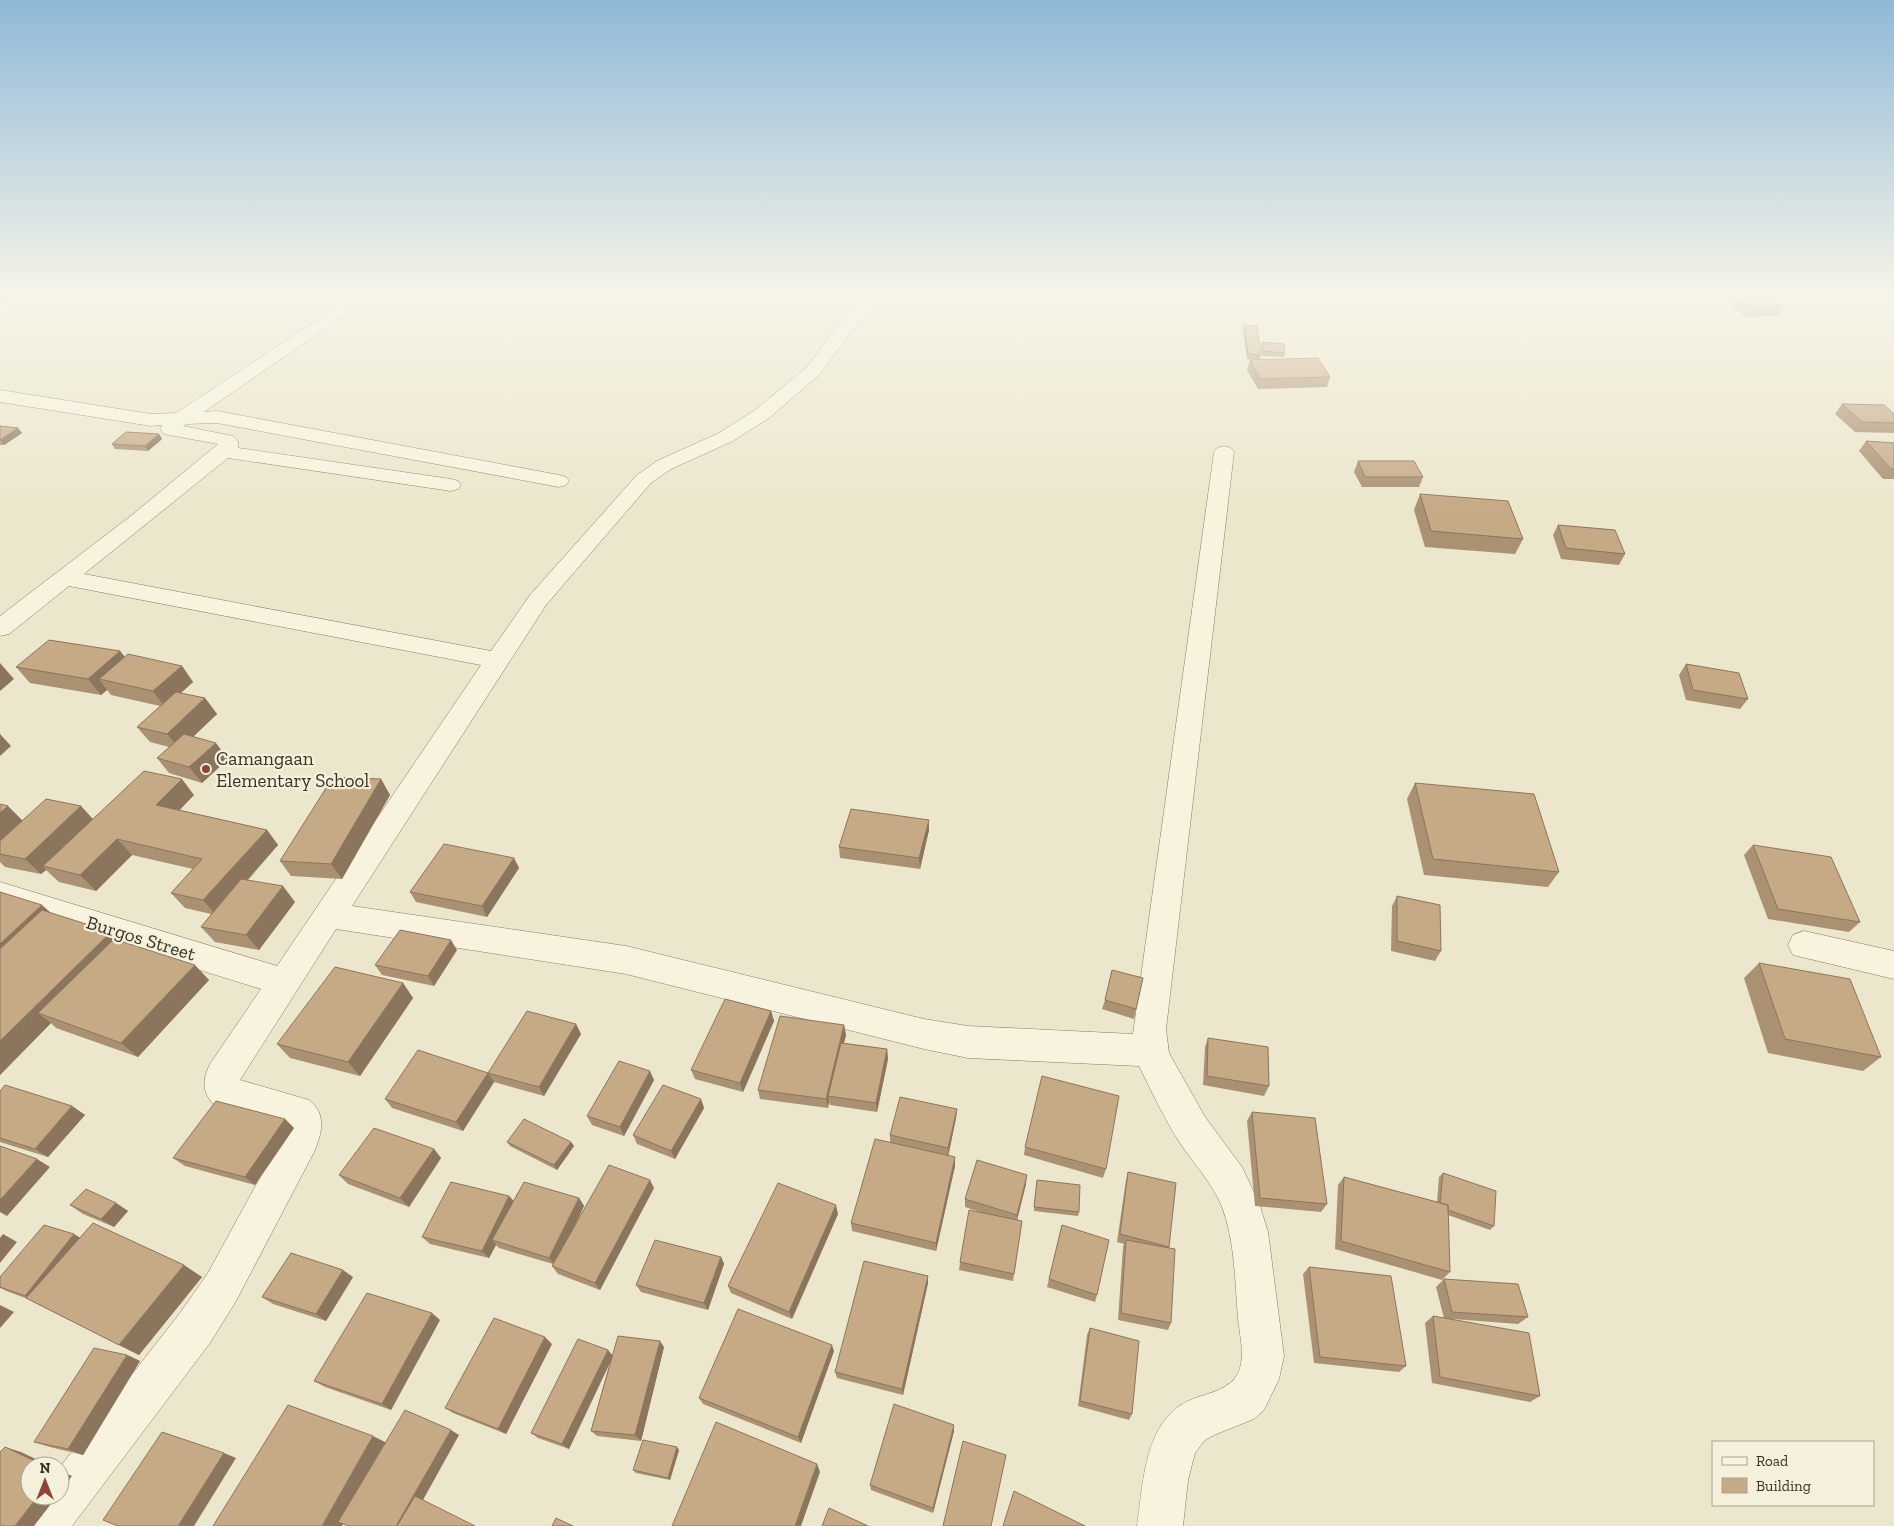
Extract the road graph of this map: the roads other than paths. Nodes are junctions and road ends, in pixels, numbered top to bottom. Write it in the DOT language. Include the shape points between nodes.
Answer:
graph roads {
  1 [pos="258,366"];
  2 [pos="817,366"];
  3 [pos="0,396"];
  4 [pos="180,418"];
  5 [pos="225,452"];
  6 [pos="1224,452"];
  7 [pos="559,481"];
  8 [pos="451,485"];
  9 [pos="65,578"];
  10 [pos="0,628"];
  11 [pos="497,660"];
  12 [pos="0,895"];
  13 [pos="327,915"];
  14 [pos="1804,945"];
  15 [pos="1894,965"];
  16 [pos="283,982"];
  17 [pos="1150,1051"];
  18 [pos="43,1526"];
  19 [pos="1160,1526"];
  1 -- 4 [label="street"];
  2 -- 11 [label="street" via="762,414 726,437 664,464 644,479 538,600"];
  3 -- 4 [label="street" via="151,420"];
  4 -- 5 [label="street" via="170,429 226,440 229,445"];
  4 -- 7 [label="street" via="217,417"];
  5 -- 8 [label="street"];
  5 -- 9 [label="street"];
  6 -- 17 [label="street" via="1149,1029"];
  9 -- 10 [label="street"];
  9 -- 11 [label="street"];
  11 -- 13 [label="street"];
  12 -- 16 [label="street, Burgos Street"];
  13 -- 16 [label="street"];
  13 -- 17 [label="street" via="626,960 968,1042"];
  14 -- 15 [label="street"];
  16 -- 18 [label="street" via="220,1082 227,1093 296,1112 305,1122 301,1139 222,1286 195,1328"];
  17 -- 19 [label="street" via="1192,1129 1229,1180 1240,1203 1248,1232 1263,1356 1260,1376 1238,1406 1198,1419 1179,1437 1170,1459"];
}
